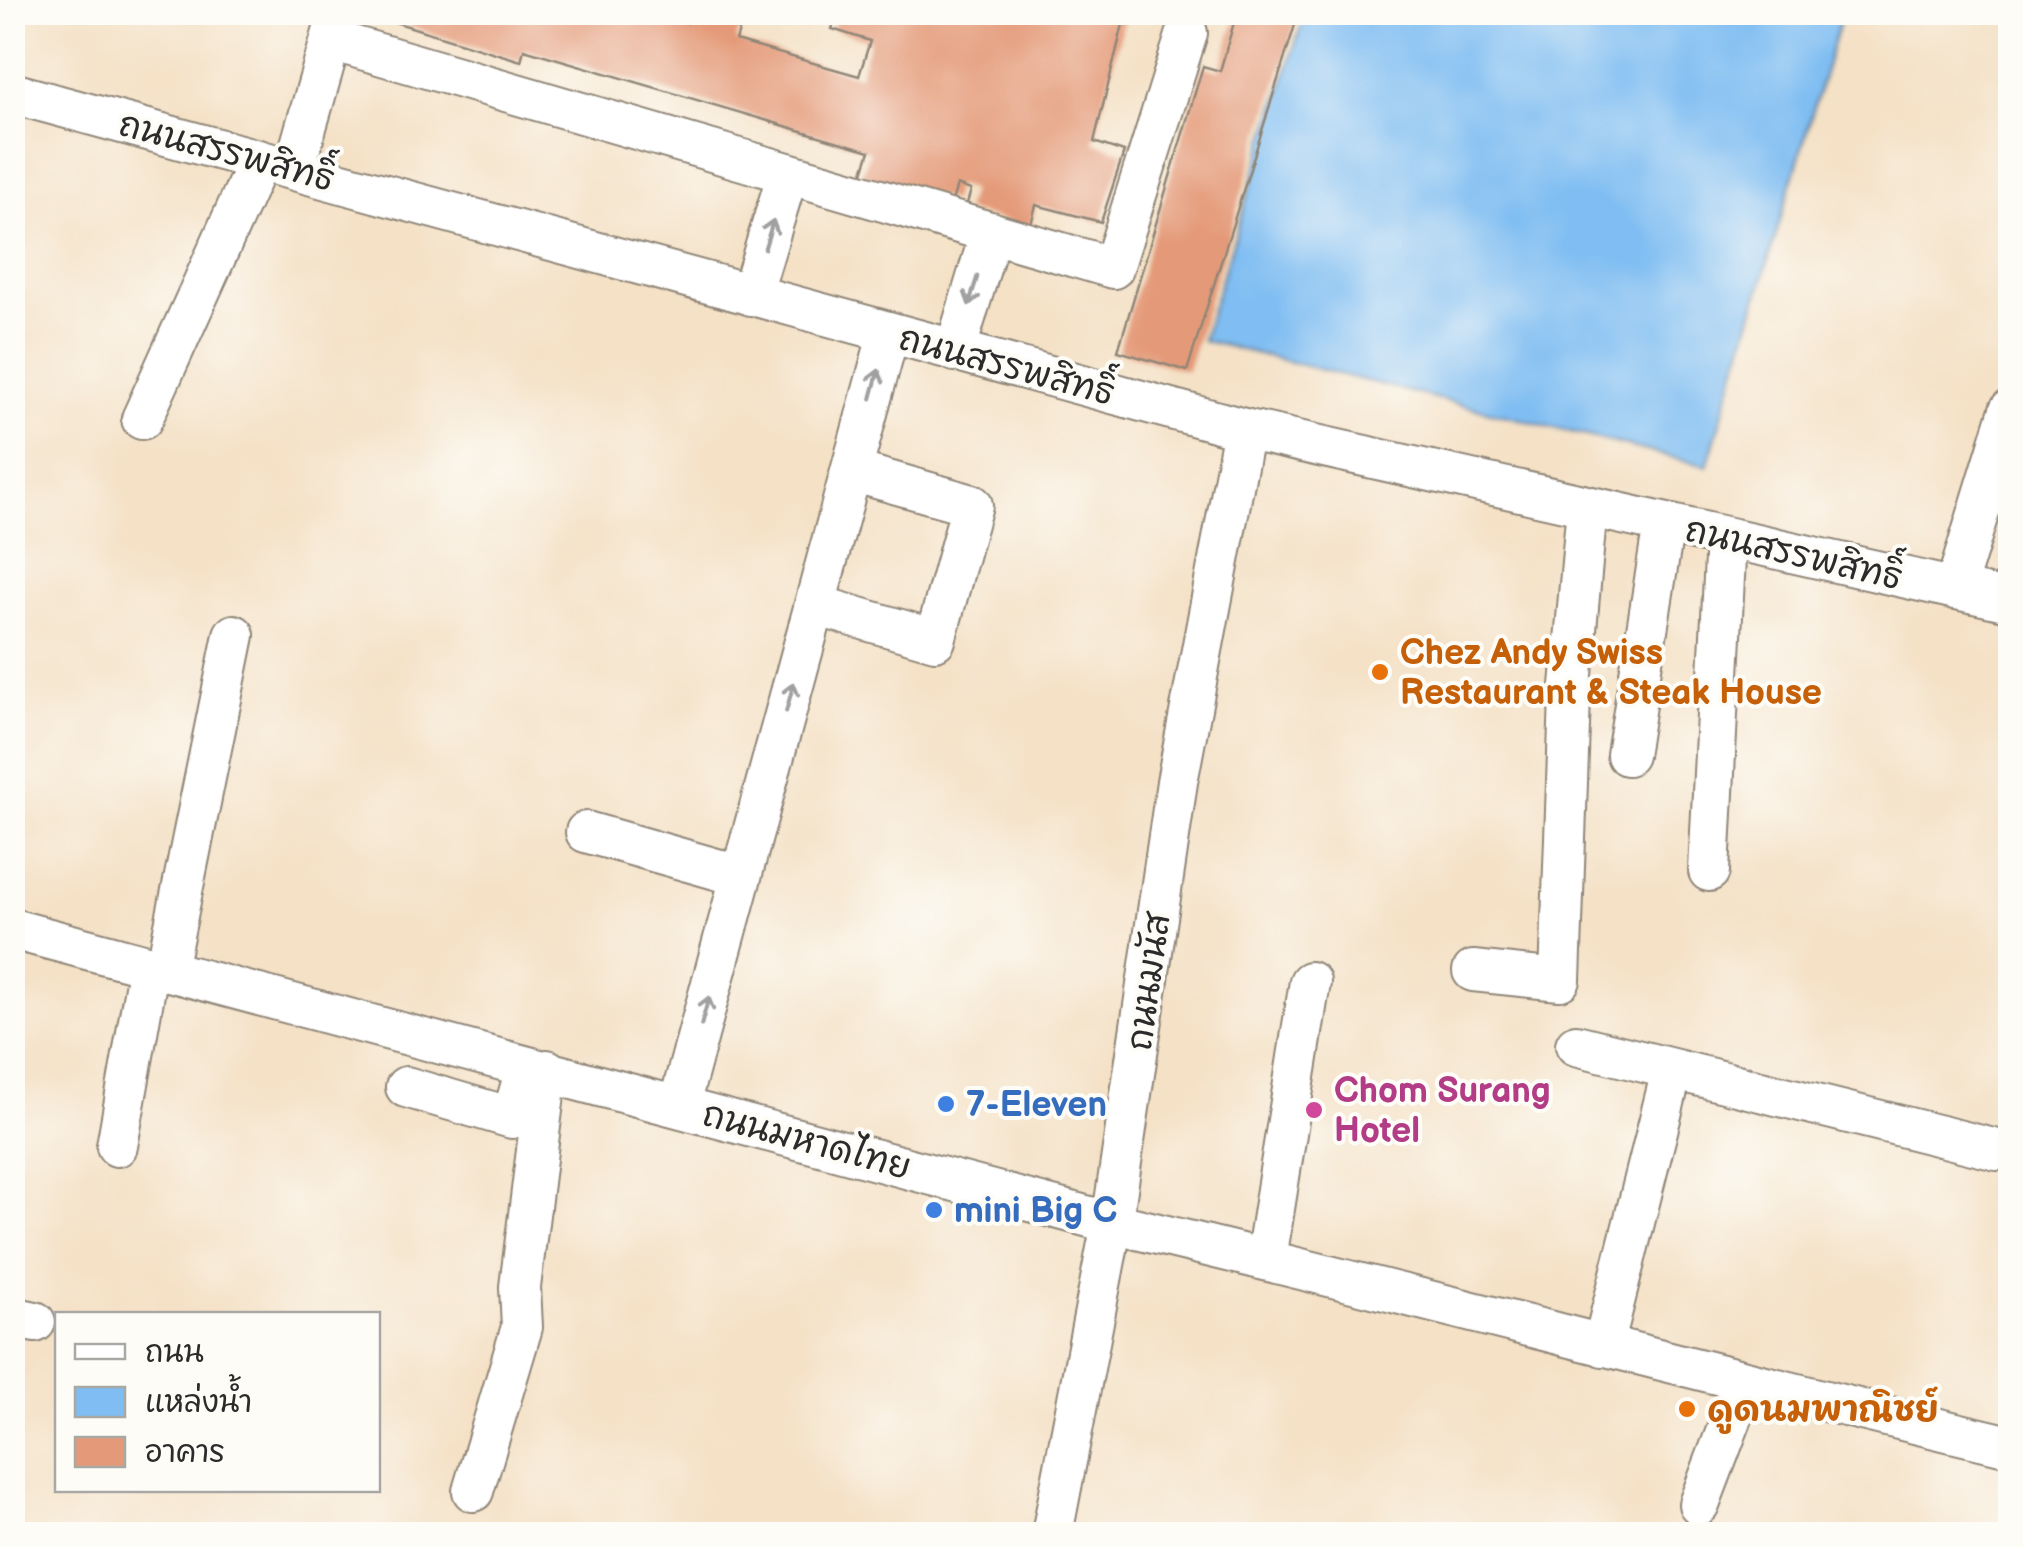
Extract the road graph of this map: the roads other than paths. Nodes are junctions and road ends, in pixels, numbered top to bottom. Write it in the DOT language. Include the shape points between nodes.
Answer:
graph roads {
  1 [pos="335,26"];
  2 [pos="1187,33"];
  3 [pos="12,93"];
  4 [pos="276,165"];
  5 [pos="788,173"];
  6 [pos="991,232"];
  7 [pos="751,295"];
  8 [pos="889,332"];
  9 [pos="955,350"];
  10 [pos="2010,410"];
  11 [pos="142,420"];
  12 [pos="1244,429"];
  13 [pos="852,470"];
  14 [pos="1587,506"];
  15 [pos="1664,524"];
  16 [pos="1726,538"];
  17 [pos="1956,588"];
  18 [pos="2010,601"];
  19 [pos="815,606"];
  20 [pos="234,635"];
  21 [pos="1627,755"];
  22 [pos="586,832"];
  23 [pos="1709,872"];
  24 [pos="742,876"];
  25 [pos="12,930"];
  26 [pos="157,968"];
  27 [pos="1473,971"];
  28 [pos="1310,982"];
  29 [pos="1576,1045"];
  30 [pos="537,1068"];
  31 [pos="1672,1071"];
  32 [pos="406,1087"];
  33 [pos="679,1105"];
  34 [pos="117,1146"];
  35 [pos="1997,1150"];
  36 [pos="1112,1223"];
  37 [pos="1266,1259"];
  38 [pos="1603,1346"];
  39 [pos="1745,1383"];
  40 [pos="2010,1446"];
  41 [pos="473,1491"];
  42 [pos="1699,1504"];
  43 [pos="1052,1534"];
  1 -- 4 [label="street"];
  1 -- 5 [label="street"];
  2 -- 6 [label="street" via="1113,268"];
  3 -- 4 [label="street, ถนนสรรพสิทธิ์"];
  4 -- 7 [label="street, ถนนสรรพสิทธิ์"];
  4 -- 11 [label="street"];
  5 -- 6 [label="street"];
  7 -- 5 [label="street, one-way"];
  6 -- 9 [label="street, one-way"];
  7 -- 8 [label="street, ถนนสรรพสิทธิ์"];
  8 -- 9 [label="street, ถนนสรรพสิทธิ์"];
  13 -- 8 [label="street, one-way"];
  9 -- 12 [label="street, ถนนสรรพสิทธิ์"];
  10 -- 17 [label="street"];
  12 -- 14 [label="street, ถนนสรรพสิทธิ์"];
  12 -- 36 [label="street, ถนนมนัส" via="1177,782"];
  13 -- 19 [label="street"];
  13 -- 19 [label="street" via="972,506 935,640"];
  14 -- 15 [label="street, ถนนสรรพสิทธิ์"];
  14 -- 27 [label="street" via="1570,698 1560,980"];
  15 -- 16 [label="street, ถนนสรรพสิทธิ์"];
  15 -- 21 [label="street"];
  16 -- 17 [label="street, ถนนสรรพสิทธิ์"];
  16 -- 23 [label="street"];
  17 -- 18 [label="street, ถนนสรรพสิทธิ์"];
  24 -- 19 [label="street, one-way"];
  20 -- 26 [label="street"];
  22 -- 24 [label="street"];
  33 -- 24 [label="street, one-way"];
  25 -- 26 [label="street, ถนนมหาดไทย"];
  26 -- 30 [label="street, ถนนมหาดไทย"];
  26 -- 34 [label="street"];
  28 -- 37 [label="street"];
  29 -- 31 [label="street"];
  30 -- 32 [label="street" via="512,1118"];
  30 -- 33 [label="street, ถนนมหาดไทย"];
  30 -- 41 [label="street" via="522,1326"];
  31 -- 35 [label="street"];
  31 -- 38 [label="street"];
  33 -- 36 [label="street, ถนนมหาดไทย"];
  36 -- 37 [label="street, ถนนมหาดไทย"];
  36 -- 43 [label="street, ถนนมนัส"];
  37 -- 38 [label="street, ถนนมหาดไทย"];
  38 -- 39 [label="street, ถนนมหาดไทย"];
  39 -- 40 [label="street, ถนนมหาดไทย"];
  39 -- 42 [label="street"];
}
